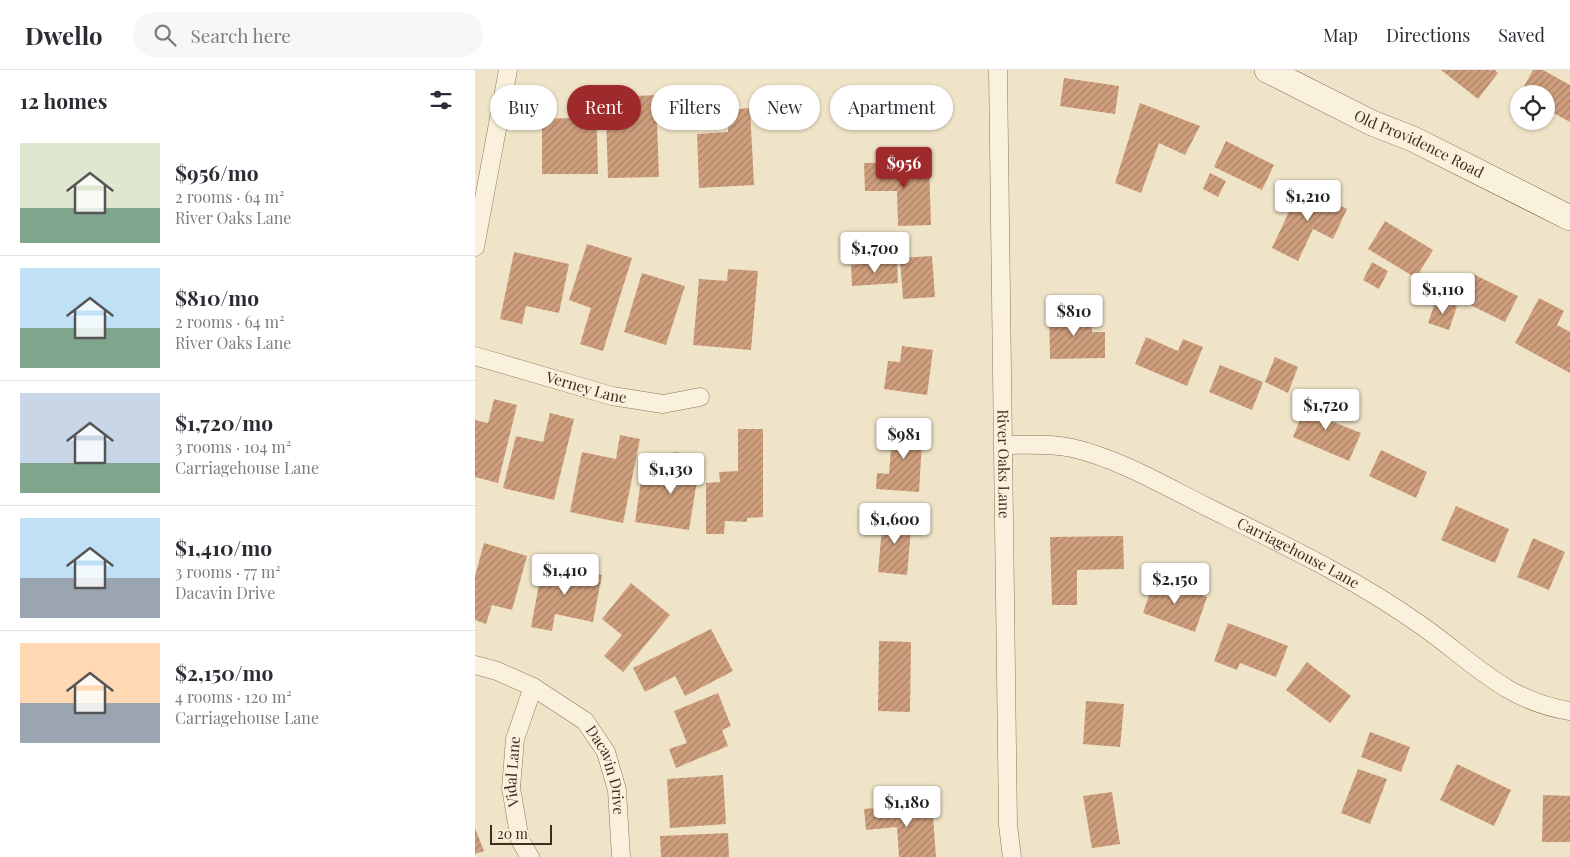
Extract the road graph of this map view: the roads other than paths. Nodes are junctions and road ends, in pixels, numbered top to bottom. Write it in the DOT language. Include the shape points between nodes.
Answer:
graph roads {
  1 [pos="508,70"];
  2 [pos="998,70"];
  3 [pos="1284,74"];
  4 [pos="1570,218"];
  5 [pos="475,247"];
  6 [pos="475,356"];
  7 [pos="700,397"];
  8 [pos="1004,445"];
  9 [pos="475,665"];
  10 [pos="533,687"];
  11 [pos="1570,711"];
  12 [pos="530,857"];
  13 [pos="621,857"];
  14 [pos="1012,857"];
  1 -- 5 [label="street"];
  2 -- 8 [label="street, River Oaks Lane"];
  3 -- 4 [label="street, Old Providence Road" via="1372,122"];
  6 -- 7 [label="street, Verney Lane" via="612,396 663,404"];
  8 -- 11 [label="street, Carriagehouse Lane" via="1072,448 1103,457 1165,486 1368,591 1509,691 1536,703"];
  8 -- 14 [label="street, River Oaks Lane" via="1008,825"];
  9 -- 10 [label="street, Dacavin Drive"];
  10 -- 12 [label="street, Vidal Lane" via="515,739 511,788 520,840"];
  10 -- 13 [label="street, Dacavin Drive" via="585,721 606,752 617,790"];
}
